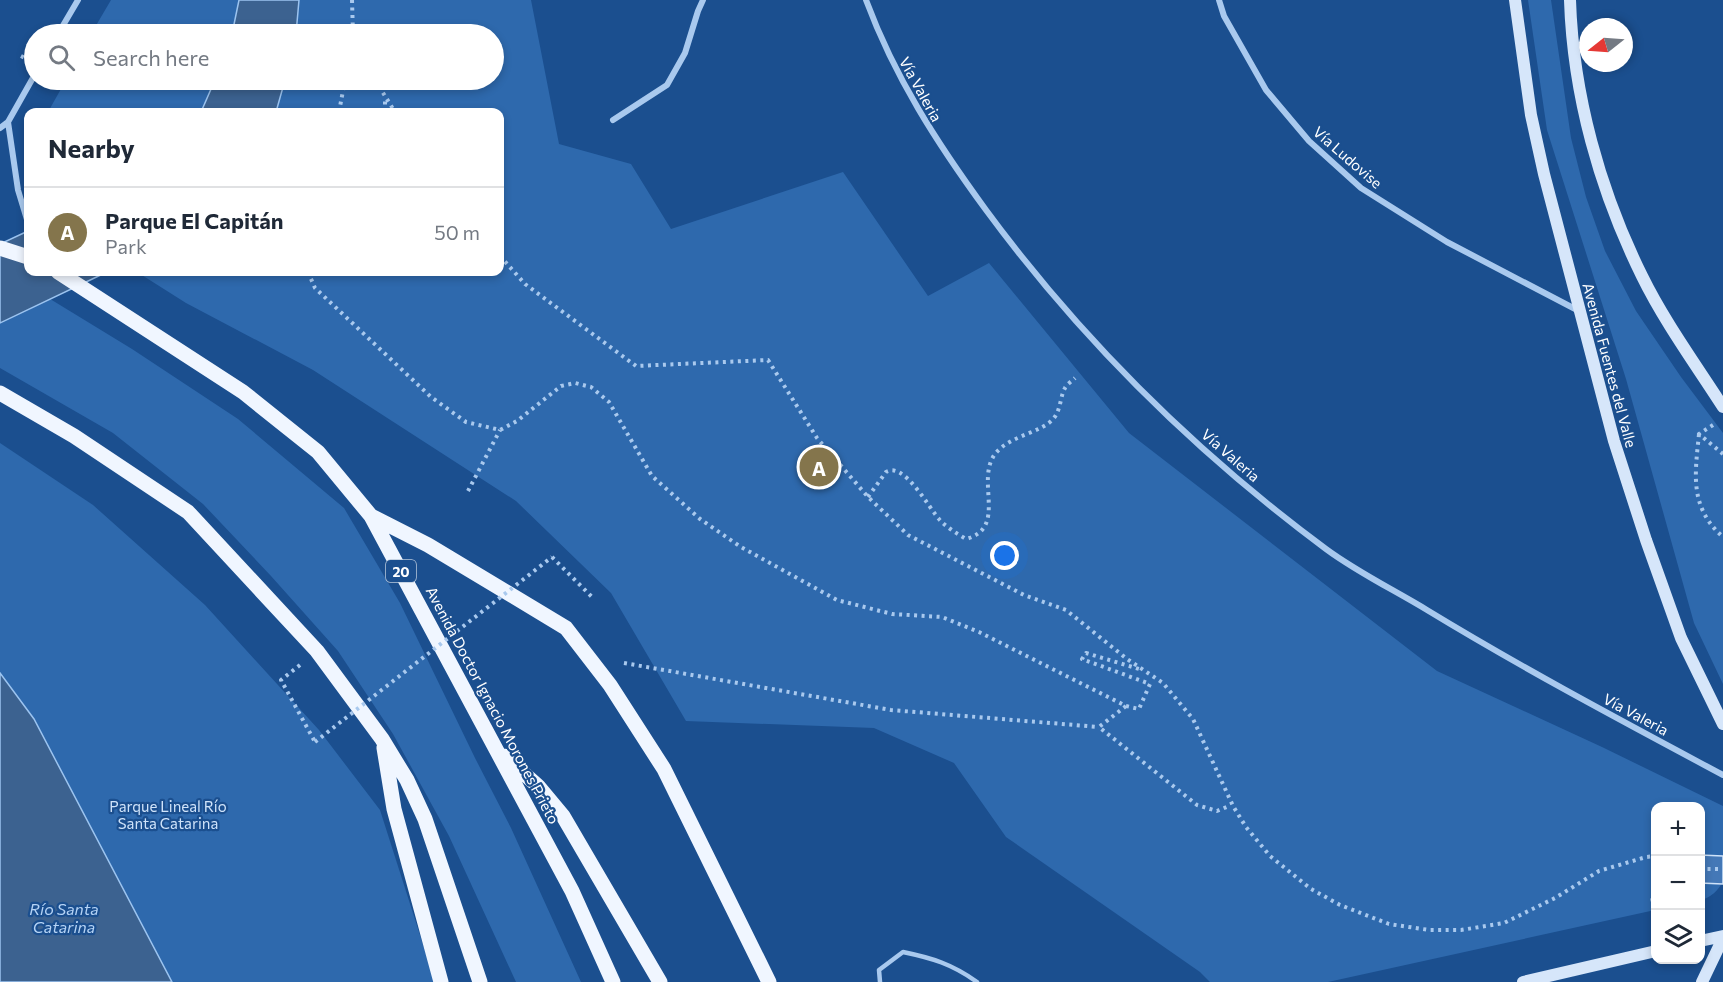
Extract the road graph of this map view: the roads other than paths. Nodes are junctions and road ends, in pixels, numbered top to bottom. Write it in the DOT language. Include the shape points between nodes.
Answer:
graph roads {
  1 [pos="78,0"];
  2 [pos="703,0"];
  3 [pos="866,0"];
  4 [pos="1219,0"];
  5 [pos="1515,0"];
  6 [pos="1570,0"];
  7 [pos="64,24"];
  8 [pos="26,90"];
  9 [pos="613,120"];
  10 [pos="8,122"];
  11 [pos="0,128"];
  12 [pos="24,210"];
  13 [pos="0,248"];
  14 [pos="24,256"];
  15 [pos="63,276"];
  16 [pos="1580,311"];
  17 [pos="0,393"];
  18 [pos="1723,407"];
  19 [pos="371,516"];
  20 [pos="1723,724"];
  21 [pos="382,739"];
  22 [pos="496,750"];
  23 [pos="1723,775"];
  24 [pos="1723,937"];
  25 [pos="1705,940"];
  26 [pos="1651,952"];
  27 [pos="441,982"];
  28 [pos="480,982"];
  29 [pos="613,982"];
  30 [pos="660,982"];
  31 [pos="769,982"];
  32 [pos="880,982"];
  33 [pos="977,982"];
  34 [pos="1523,982"];
  35 [pos="1702,982"];
  1 -- 7 [label="street"];
  2 -- 9 [label="street" via="685,53 667,85"];
  3 -- 23 [label="street, Vía Valeria" via="881,41 913,102 1019,255 1154,403 1229,471 1328,550 1493,650"];
  4 -- 16 [label="street, Vía Ludovise" via="1266,90 1309,141 1361,188 1447,242"];
  5 -- 16 [label="street, Avenida Fuentes del Valle" via="1536,135"];
  6 -- 18 [label="street" via="1582,105 1617,221 1642,277"];
  8 -- 10 [label="street"];
  10 -- 11 [label="street"];
  10 -- 12 [label="street"];
  13 -- 14 [label="main road"];
  15 -- 19 [label="main road, Avenida Doctor Ignacio Morones Prieto / 20" via="243,392 318,452"];
  16 -- 20 [label="street, Avenida Fuentes del Valle" via="1614,441 1646,540 1681,638"];
  17 -- 21 [label="main road" via="74,436 189,512 317,651"];
  19 -- 22 [label="main road, Avenida Doctor Ignacio Morones Prieto / 20"];
  19 -- 31 [label="main road" via="428,545 566,628 610,685 664,769"];
  21 -- 27 [label="main road" via="394,809"];
  21 -- 28 [label="main road" via="425,819"];
  22 -- 29 [label="main road, Avenida Doctor Ignacio Morones Prieto / 20" via="572,891"];
  22 -- 30 [label="main road" via="538,786 563,816"];
  24 -- 25 [label="street"];
  24 -- 35 [label="street"];
  26 -- 34 [label="street"];
  32 -- 33 [label="lane" via="879,970 903,952 958,968"];
}
